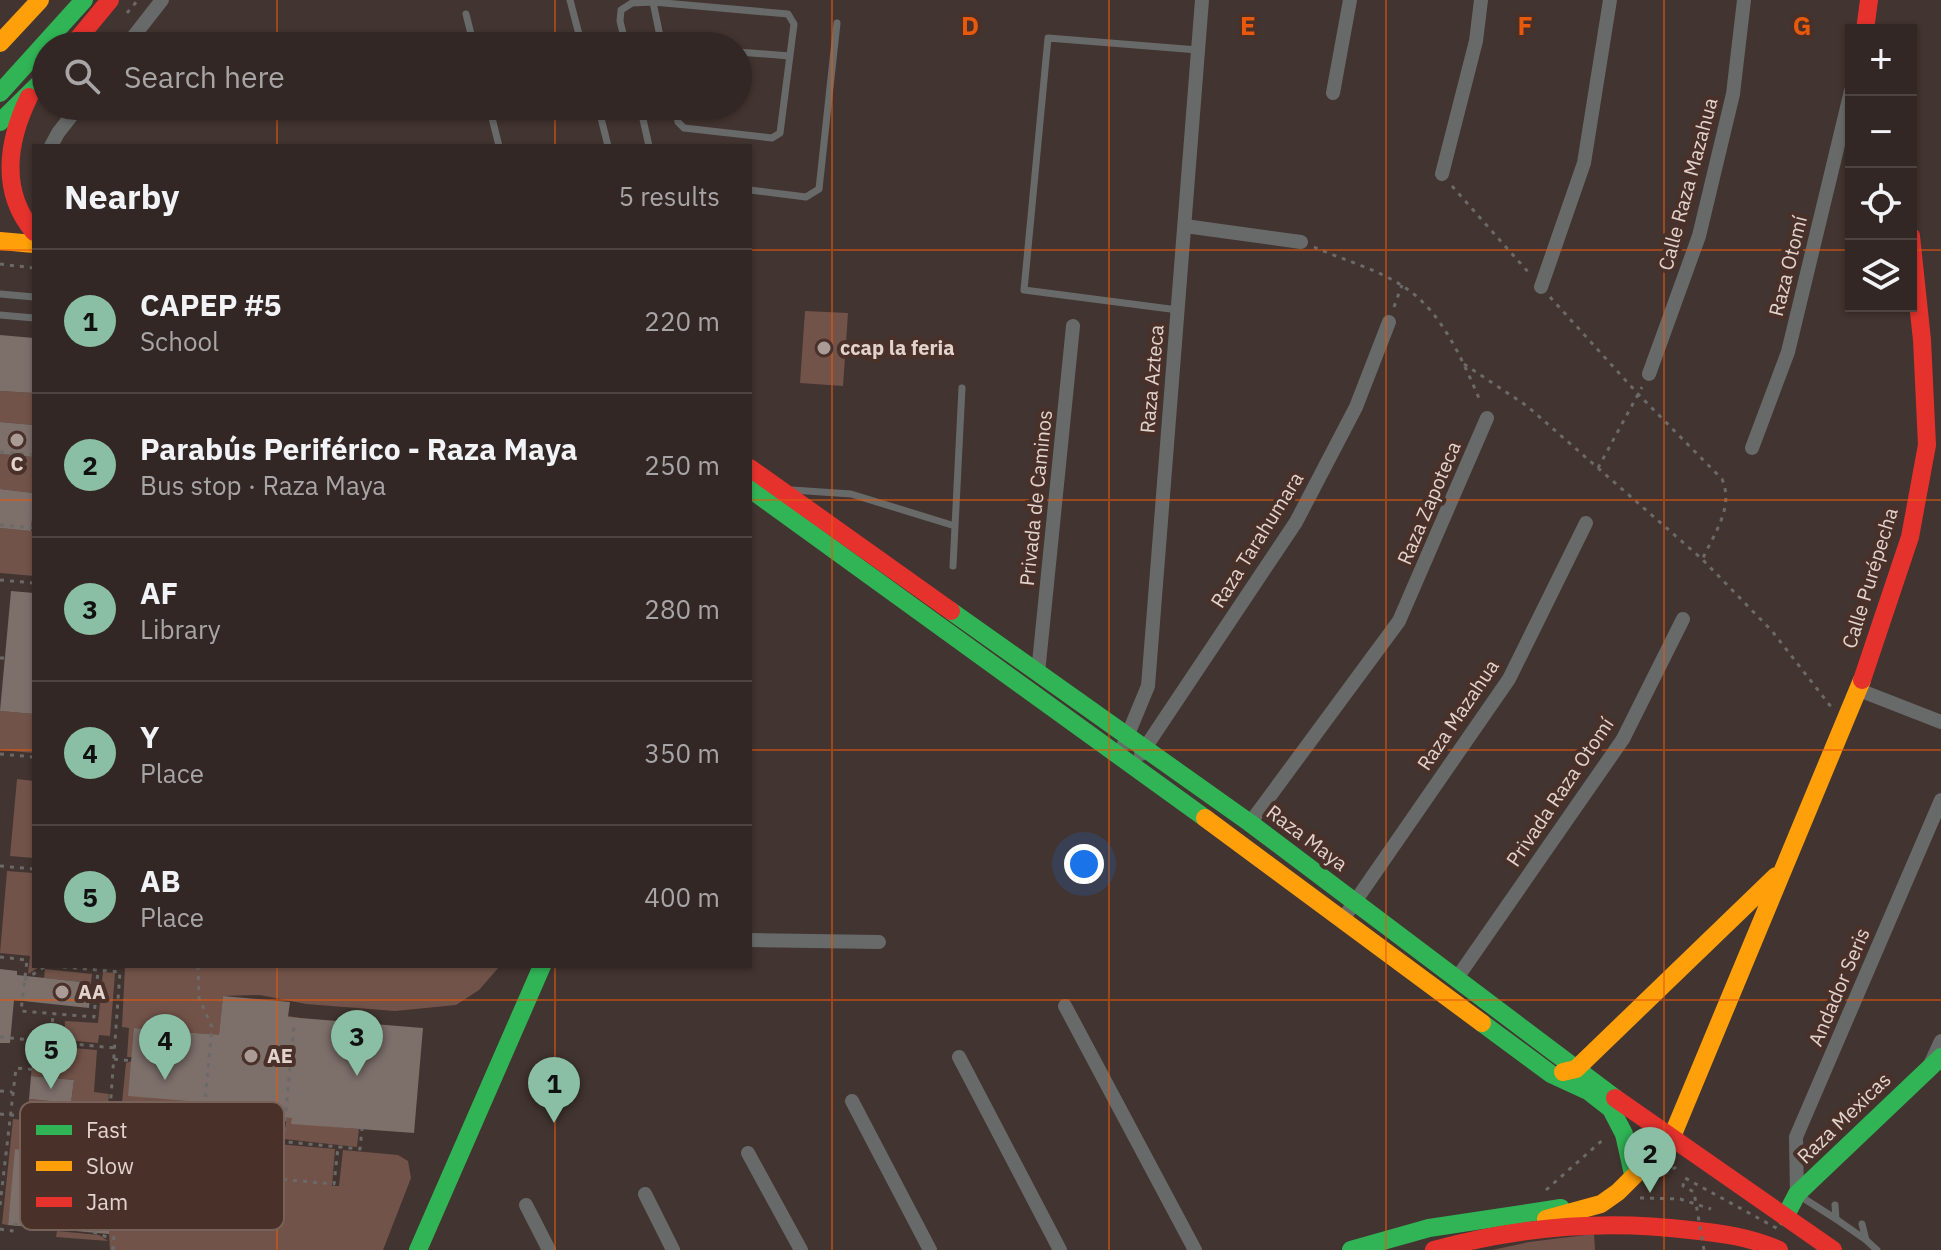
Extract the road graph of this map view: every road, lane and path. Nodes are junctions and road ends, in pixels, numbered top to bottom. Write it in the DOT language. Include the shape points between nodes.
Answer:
graph roads {
  1 [pos="40,0"];
  2 [pos="84,0"];
  3 [pos="110,0"];
  4 [pos="162,0"];
  5 [pos="570,0"];
  6 [pos="1202,0"];
  7 [pos="1350,0"];
  8 [pos="1481,0"];
  9 [pos="1610,0"];
  10 [pos="1744,0"];
  11 [pos="1869,0"];
  12 [pos="653,2"];
  13 [pos="466,14"];
  14 [pos="837,23"];
  15 [pos="1866,24"];
  16 [pos="55,32"];
  17 [pos="84,32"];
  18 [pos="137,32"];
  19 [pos="470,32"];
  20 [pos="578,32"];
  21 [pos="623,32"];
  22 [pos="659,32"];
  23 [pos="0,43"];
  24 [pos="1198,50"];
  25 [pos="752,53"];
  26 [pos="790,56"];
  27 [pos="32,58"];
  28 [pos="32,91"];
  29 [pos="0,93"];
  30 [pos="1333,93"];
  31 [pos="1850,96"];
  32 [pos="68,120"];
  33 [pos="492,120"];
  34 [pos="602,120"];
  35 [pos="643,120"];
  36 [pos="678,120"];
  37 [pos="0,122"];
  38 [pos="52,144"];
  39 [pos="498,144"];
  40 [pos="608,144"];
  41 [pos="649,144"];
  42 [pos="1442,174"];
  43 [pos="752,190"];
  44 [pos="1185,226"];
  45 [pos="32,230"];
  46 [pos="1911,240"];
  47 [pos="0,241"];
  48 [pos="1301,242"];
  49 [pos="32,244"];
  50 [pos="0,264"];
  51 [pos="32,268"];
  52 [pos="1402,285"];
  53 [pos="1541,287"];
  54 [pos="0,294"];
  55 [pos="32,297"];
  56 [pos="1178,310"];
  57 [pos="0,315"];
  58 [pos="32,318"];
  59 [pos="1389,322"];
  60 [pos="1073,326"];
  61 [pos="1464,364"];
  62 [pos="1649,374"];
  63 [pos="962,388"];
  64 [pos="1638,394"];
  65 [pos="1487,418"];
  66 [pos="1752,448"];
  67 [pos="0,452"];
  68 [pos="32,455"];
  69 [pos="1598,468"];
  70 [pos="752,470"];
  71 [pos="752,490"];
  72 [pos="774,496"];
  73 [pos="1586,523"];
  74 [pos="0,525"];
  75 [pos="955,526"];
  76 [pos="32,528"];
  77 [pos="1702,559"];
  78 [pos="953,566"];
  79 [pos="0,580"];
  80 [pos="32,583"];
  81 [pos="1683,619"];
  82 [pos="1038,673"];
  83 [pos="1859,690"];
  84 [pos="1941,722"];
  85 [pos="1844,723"];
  86 [pos="1129,738"];
  87 [pos="1146,748"];
  88 [pos="0,754"];
  89 [pos="32,757"];
  90 [pos="1125,759"];
  91 [pos="1941,800"];
  92 [pos="1250,823"];
  93 [pos="0,866"];
  94 [pos="32,869"];
  95 [pos="1782,870"];
  96 [pos="1354,901"];
  97 [pos="1343,919"];
  98 [pos="752,940"];
  99 [pos="879,942"];
  100 [pos="0,957"];
  101 [pos="43,968"];
  102 [pos="76,968"];
  103 [pos="198,968"];
  104 [pos="541,968"];
  105 [pos="120,969"];
  106 [pos="98,970"];
  107 [pos="1457,978"];
  108 [pos="24,980"];
  109 [pos="1065,1006"];
  110 [pos="53,1014"];
  111 [pos="294,1026"];
  112 [pos="0,1037"];
  113 [pos="1941,1041"];
  114 [pos="51,1042"];
  115 [pos="115,1048"];
  116 [pos="285,1057"];
  117 [pos="959,1057"];
  118 [pos="291,1058"];
  119 [pos="114,1059"];
  120 [pos="132,1061"];
  121 [pos="1936,1061"];
  122 [pos="1576,1069"];
  123 [pos="1551,1074"];
  124 [pos="0,1091"];
  125 [pos="13,1092"];
  126 [pos="852,1101"];
  127 [pos="111,1102"];
  128 [pos="205,1102"];
  129 [pos="0,1114"];
  130 [pos="11,1115"];
  131 [pos="20,1116"];
  132 [pos="362,1129"];
  133 [pos="284,1131"];
  134 [pos="1609,1134"];
  135 [pos="1671,1139"];
  136 [pos="284,1141"];
  137 [pos="338,1147"];
  138 [pos="748,1153"];
  139 [pos="1678,1166"];
  140 [pos="1633,1174"];
  141 [pos="1690,1174"];
  142 [pos="284,1180"];
  143 [pos="1655,1180"];
  144 [pos="645,1194"];
  145 [pos="1797,1194"];
  146 [pos="1540,1195"];
  147 [pos="1601,1204"];
  148 [pos="0,1205"];
  149 [pos="526,1205"];
  150 [pos="1835,1205"];
  151 [pos="1836,1219"];
  152 [pos="1782,1224"];
  153 [pos="1862,1224"];
  154 [pos="20,1225"];
  155 [pos="0,1229"];
  156 [pos="72,1230"];
  157 [pos="114,1230"];
  158 [pos="1499,1233"];
  159 [pos="1866,1240"];
  160 [pos="113,1241"];
  161 [pos="113,1250"];
  162 [pos="418,1250"];
  163 [pos="549,1250"];
  164 [pos="673,1250"];
  165 [pos="801,1250"];
  166 [pos="930,1250"];
  167 [pos="1060,1250"];
  168 [pos="1195,1250"];
  169 [pos="1351,1250"];
  170 [pos="1434,1250"];
  171 [pos="1704,1250"];
  172 [pos="1779,1250"];
  173 [pos="1833,1250"];
  174 [pos="1877,1250"];
  1 -- 23 [label="main road"];
  2 -- 16 [label="main road"];
  3 -- 17 [label="main road"];
  4 -- 18 [label="street"];
  5 -- 20 [label="lane"];
  6 -- 24 [label="street, Raza Azteca"];
  7 -- 30 [label="street"];
  8 -- 42 [label="street" via="1476,41"];
  9 -- 53 [label="street" via="1584,163"];
  10 -- 62 [label="street, Calle Raza Mazahua" via="1733,94 1699,236"];
  11 -- 15 [label="main road"];
  12 -- 21 [label="lane" via="632,3 621,10"];
  12 -- 22 [label="lane"];
  12 -- 26 [label="lane" via="788,14 794,24"];
  13 -- 19 [label="lane"];
  14 -- 43 [label="lane" via="819,189 806,197"];
  24 -- 44 [label="street, Raza Azteca"];
  24 -- 56 [label="lane" via="1048,38 1024,290"];
  25 -- 26 [label="lane"];
  26 -- 36 [label="lane" via="780,133 772,138 684,128"];
  27 -- 29 [label="main road"];
  28 -- 37 [label="main road"];
  28 -- 45 [label="main road" via="10,140 3,190 14,217"];
  31 -- 66 [label="street, Raza Otomí" via="1788,352"];
  32 -- 38 [label="street"];
  33 -- 39 [label="lane"];
  34 -- 40 [label="lane"];
  35 -- 41 [label="lane"];
  42 -- 53 [label="path"];
  44 -- 48 [label="street"];
  44 -- 56 [label="street, Raza Azteca"];
  46 -- 83 [label="main road, Calle Purépecha" via="1927,445 1910,537"];
  47 -- 49 [label="main road"];
  48 -- 52 [label="path"];
  50 -- 51 [label="path"];
  52 -- 59 [label="path"];
  52 -- 61 [label="path" via="1419,298"];
  53 -- 64 [label="path"];
  54 -- 55 [label="lane"];
  56 -- 86 [label="street, Raza Azteca" via="1148,686"];
  57 -- 58 [label="lane"];
  59 -- 87 [label="street, Raza Tarahumara" via="1356,407 1296,522"];
  60 -- 82 [label="street, Privada de Caminos"];
  61 -- 65 [label="path"];
  61 -- 69 [label="path" via="1527,406"];
  62 -- 64 [label="path"];
  63 -- 75 [label="lane"];
  64 -- 69 [label="path"];
  64 -- 77 [label="path" via="1722,479 1728,493"];
  65 -- 92 [label="street, Raza Zapoteca" via="1399,621"];
  67 -- 68 [label="path"];
  69 -- 77 [label="path"];
  70 -- 72 [label="main road, Raza Maya"];
  71 -- 72 [label="main road, Raza Maya"];
  72 -- 75 [label="lane" via="851,494"];
  72 -- 82 [label="main road, Raza Maya"];
  72 -- 90 [label="main road, Raza Maya"];
  73 -- 96 [label="street, Raza Mazahua" via="1509,679"];
  74 -- 76 [label="path"];
  75 -- 78 [label="lane"];
  77 -- 85 [label="path" via="1772,631"];
  79 -- 80 [label="path"];
  81 -- 107 [label="street, Privada Raza Otomí" via="1623,739"];
  82 -- 86 [label="main road, Raza Maya"];
  83 -- 84 [label="street"];
  83 -- 85 [label="main road, Calle Purépecha"];
  85 -- 95 [label="main road, Calle Purépecha"];
  86 -- 87 [label="main road, Raza Maya"];
  86 -- 90 [label="street, Raza Azteca"];
  87 -- 90 [label="street, Raza Tarahumara"];
  87 -- 92 [label="main road, Raza Maya"];
  88 -- 89 [label="path"];
  90 -- 97 [label="main road, Raza Maya"];
  91 -- 145 [label="street, Andador Seris" via="1796,1137"];
  92 -- 96 [label="main road, Raza Maya"];
  93 -- 94 [label="path"];
  95 -- 122 [label="main road, Calle Purépecha"];
  95 -- 135 [label="main road, Calle Purépecha"];
  96 -- 97 [label="street, Raza Mazahua"];
  96 -- 107 [label="main road, Raza Maya"];
  97 -- 123 [label="main road, Raza Maya"];
  98 -- 99 [label="street"];
  100 -- 108 [label="path" via="27,960"];
  101 -- 108 [label="path"];
  102 -- 106 [label="path"];
  103 -- 128 [label="path" via="199,998 212,1027"];
  104 -- 162 [label="main road"];
  105 -- 106 [label="path"];
  105 -- 115 [label="path"];
  106 -- 110 [label="path" via="94,1017"];
  107 -- 122 [label="main road, Raza Maya"];
  108 -- 110 [label="path" via="21,1011"];
  109 -- 168 [label="street"];
  110 -- 114 [label="path"];
  111 -- 118 [label="path"];
  112 -- 114 [label="path"];
  113 -- 121 [label="street"];
  114 -- 115 [label="path"];
  114 -- 125 [label="path" via="48,1074 16,1068"];
  115 -- 119 [label="path"];
  116 -- 118 [label="path"];
  117 -- 167 [label="street"];
  118 -- 133 [label="path"];
  119 -- 120 [label="path"];
  119 -- 127 [label="path"];
  121 -- 145 [label="main road, Raza Mexicas"];
  122 -- 123 [label="main road"];
  122 -- 135 [label="main road, Raza Maya"];
  123 -- 140 [label="main road, Raza Maya" via="1608,1103 1620,1120"];
  124 -- 125 [label="path"];
  125 -- 130 [label="path"];
  126 -- 166 [label="street"];
  129 -- 130 [label="path"];
  130 -- 131 [label="path"];
  130 -- 148 [label="path"];
  132 -- 137 [label="path" via="360,1149"];
  134 -- 146 [label="path"];
  135 -- 140 [label="main road"];
  135 -- 152 [label="main road, Raza Maya"];
  136 -- 137 [label="path"];
  137 -- 142 [label="path" via="334,1184"];
  138 -- 165 [label="street"];
  139 -- 143 [label="path"];
  140 -- 147 [label="main road"];
  141 -- 152 [label="path"];
  144 -- 164 [label="street"];
  145 -- 151 [label="lane"];
  145 -- 152 [label="main road, Raza Mexicas"];
  147 -- 158 [label="main road"];
  147 -- 169 [label="main road" via="1455,1222"];
  149 -- 163 [label="street"];
  150 -- 151 [label="lane"];
  151 -- 159 [label="lane"];
  152 -- 171 [label="path, bridge" via="1685,1178 1683,1186 1694,1192"];
  152 -- 173 [label="main road, Raza Maya"];
  153 -- 159 [label="lane"];
  154 -- 155 [label="path" via="13,1224 12,1231"];
  156 -- 160 [label="path" via="100,1233"];
  157 -- 160 [label="path"];
  158 -- 170 [label="main road"];
  158 -- 172 [label="main road" via="1604,1223 1662,1225 1732,1235"];
  159 -- 174 [label="lane"];
  160 -- 161 [label="path"];
}
